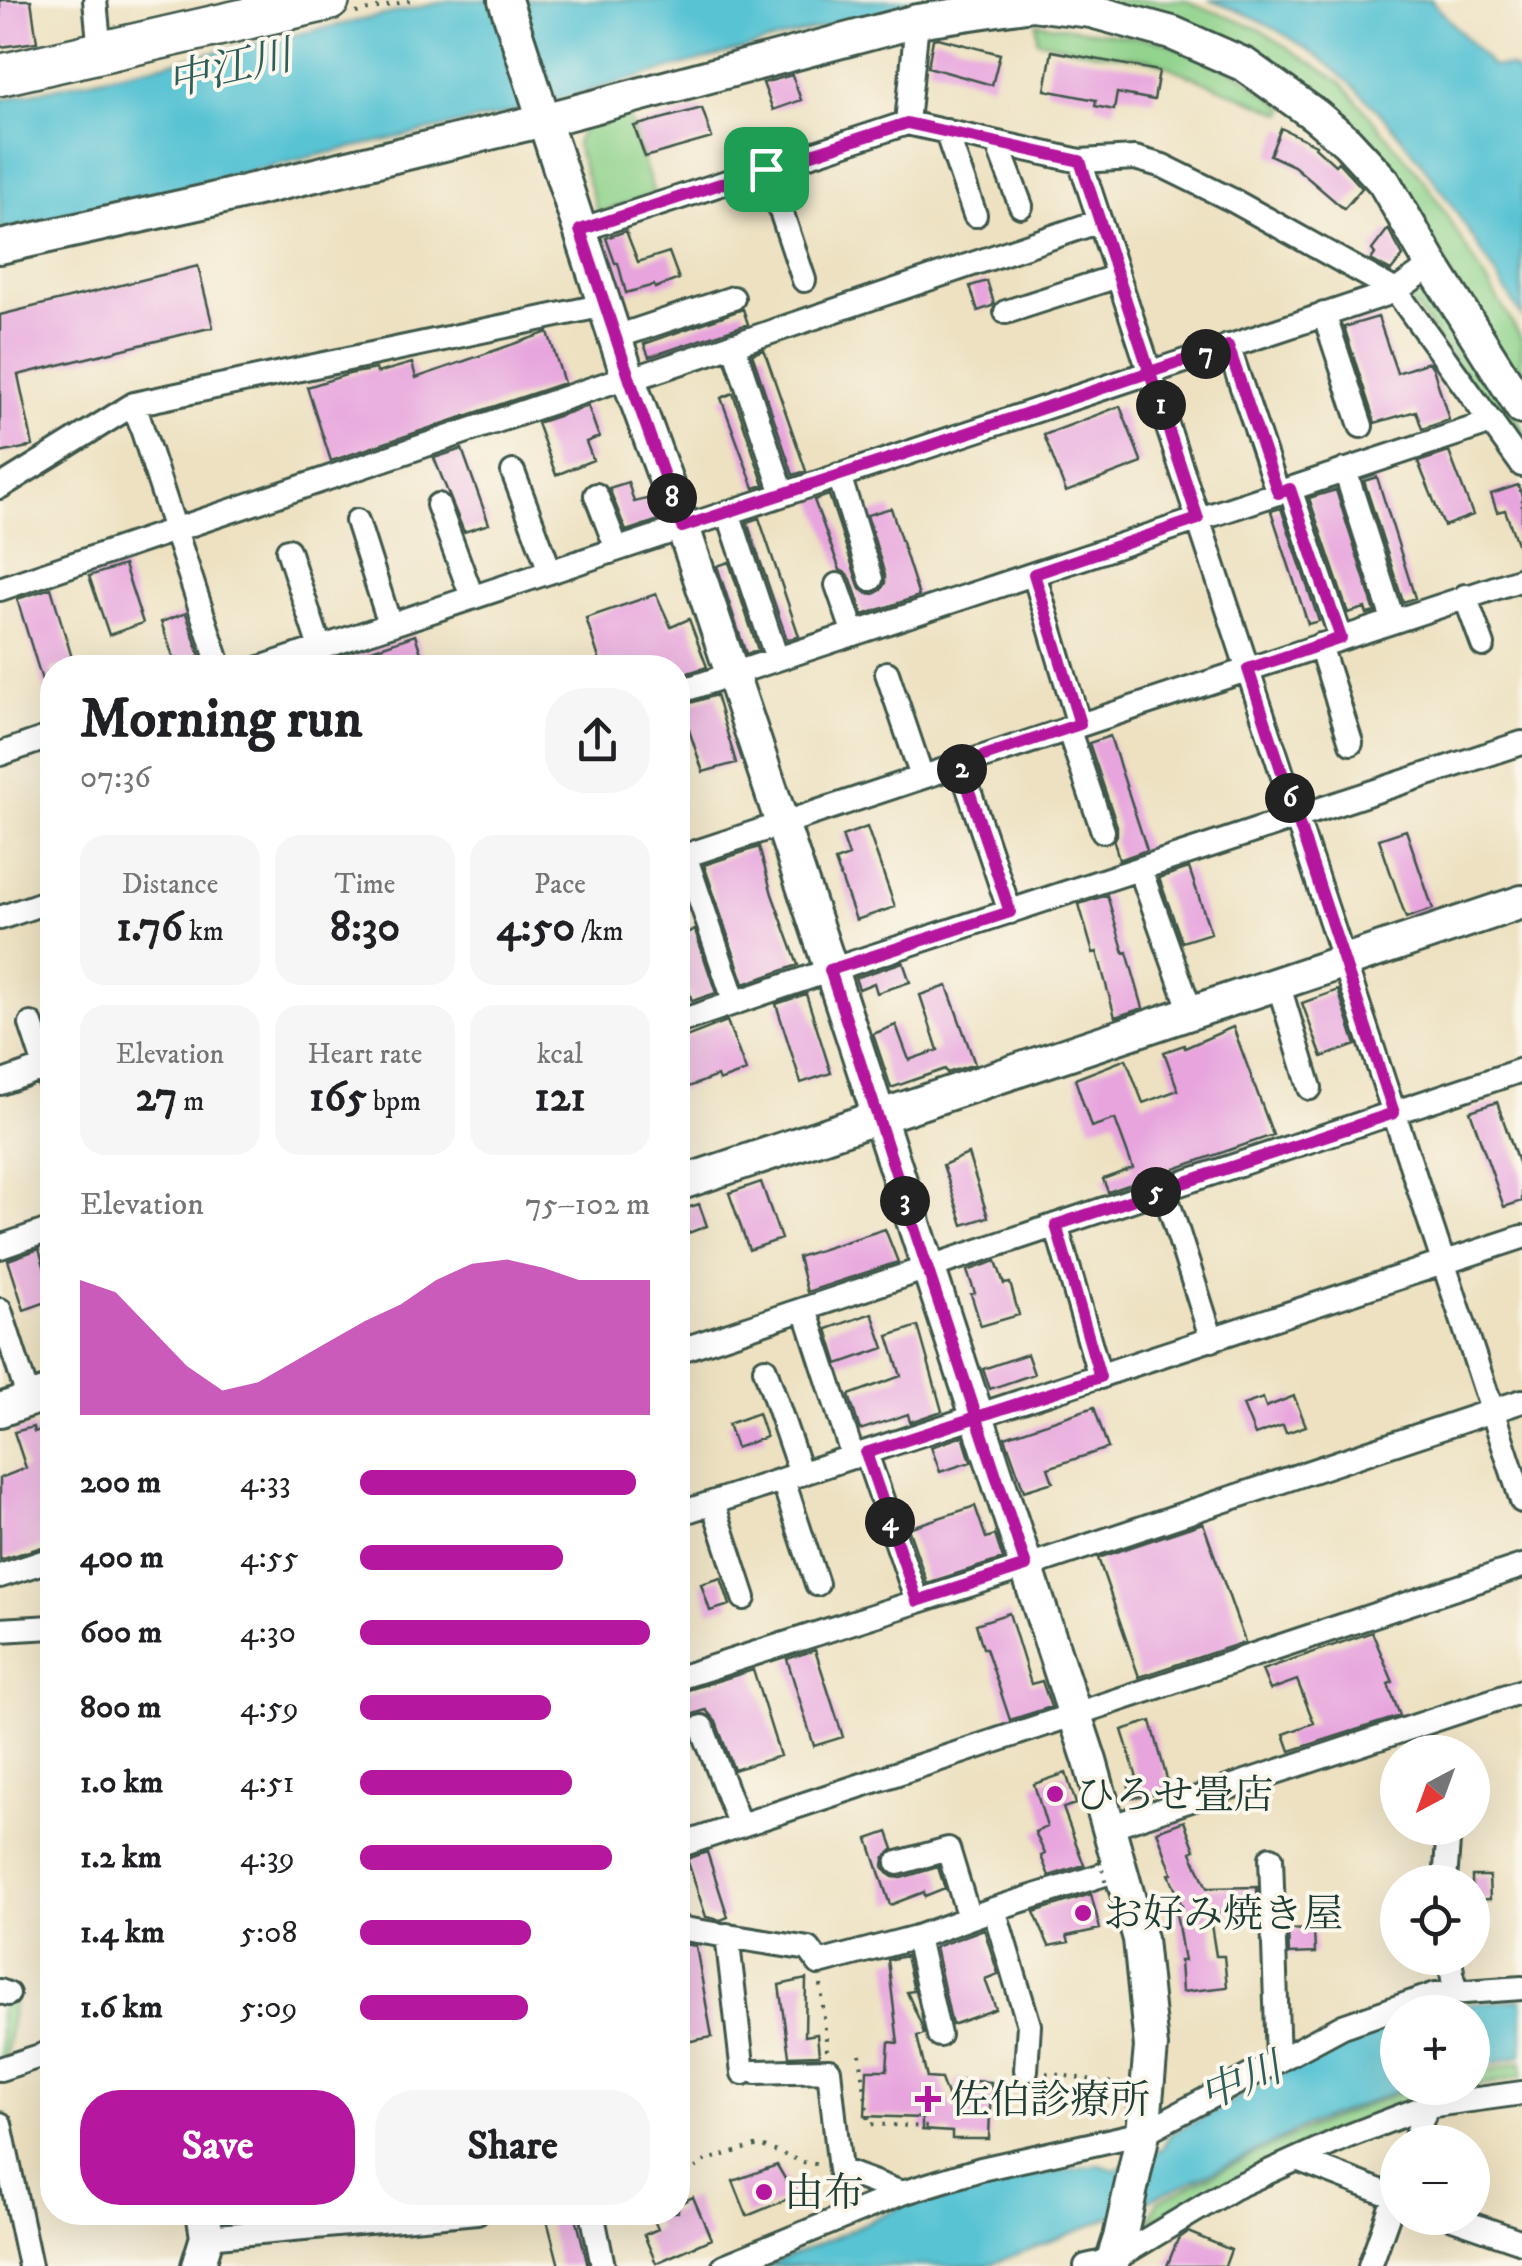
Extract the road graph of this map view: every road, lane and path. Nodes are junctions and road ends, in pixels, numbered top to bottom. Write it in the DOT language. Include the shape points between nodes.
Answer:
graph roads {
  1 [pos="95,0"];
  2 [pos="329,0"];
  3 [pos="505,0"];
  4 [pos="916,21"];
  5 [pos="100,52"];
  6 [pos="0,74"];
  7 [pos="542,114"];
  8 [pos="907,123"];
  9 [pos="946,131"];
  10 [pos="998,143"];
  11 [pos="1080,161"];
  12 [pos="766,169"];
  13 [pos="1021,206"];
  14 [pos="975,214"];
  15 [pos="1100,221"];
  16 [pos="580,230"];
  17 [pos="0,246"];
  18 [pos="1432,265"];
  19 [pos="1118,276"];
  20 [pos="804,280"];
  21 [pos="1396,290"];
  22 [pos="733,298"];
  23 [pos="605,305"];
  24 [pos="1006,312"];
  25 [pos="1324,314"];
  26 [pos="616,337"];
  27 [pos="733,344"];
  28 [pos="1228,346"];
  29 [pos="1150,372"];
  30 [pos="630,380"];
  31 [pos="134,404"];
  32 [pos="1507,415"];
  33 [pos="1361,426"];
  34 [pos="1522,465"];
  35 [pos="1345,470"];
  36 [pos="513,472"];
  37 [pos="839,476"];
  38 [pos="0,487"];
  39 [pos="1284,491"];
  40 [pos="596,494"];
  41 [pos="782,494"];
  42 [pos="438,506"];
  43 [pos="728,512"];
  44 [pos="1198,519"];
  45 [pos="356,521"];
  46 [pos="682,527"];
  47 [pos="175,530"];
  48 [pos="617,549"];
  49 [pos="288,550"];
  50 [pos="550,571"];
  51 [pos="1034,574"];
  52 [pos="871,579"];
  53 [pos="1522,579"];
  54 [pos="837,585"];
  55 [pos="0,588"];
  56 [pos="1465,596"];
  57 [pos="472,597"];
  58 [pos="1393,620"];
  59 [pos="390,624"];
  60 [pos="854,634"];
  61 [pos="1330,641"];
  62 [pos="1483,645"];
  63 [pos="773,647"];
  64 [pos="320,648"];
  65 [pos="216,655"];
  66 [pos="299,655"];
  67 [pos="1248,669"];
  68 [pos="731,674"];
  69 [pos="887,674"];
  70 [pos="690,688"];
  71 [pos="1074,726"];
  72 [pos="40,740"];
  73 [pos="1522,743"];
  74 [pos="1351,744"];
  75 [pos="0,754"];
  76 [pos="960,764"];
  77 [pos="922,777"];
  78 [pos="1296,817"];
  79 [pos="780,824"];
  80 [pos="1103,832"];
  81 [pos="690,854"];
  82 [pos="1140,869"];
  83 [pos="690,881"];
  84 [pos="1522,902"];
  85 [pos="40,904"];
  86 [pos="1010,912"];
  87 [pos="0,918"];
  88 [pos="1344,961"];
  89 [pos="830,970"];
  90 [pos="1278,983"];
  91 [pos="735,1003"];
  92 [pos="1190,1012"];
  93 [pos="690,1018"];
  94 [pos="32,1024"];
  95 [pos="40,1046"];
  96 [pos="1522,1070"];
  97 [pos="40,1076"];
  98 [pos="0,1082"];
  99 [pos="1310,1088"];
  100 [pos="1394,1113"];
  101 [pos="877,1117"];
  102 [pos="690,1180"];
  103 [pos="1164,1189"];
  104 [pos="1056,1225"];
  105 [pos="40,1234"];
  106 [pos="1522,1237"];
  107 [pos="0,1247"];
  108 [pos="1444,1263"];
  109 [pos="927,1268"];
  110 [pos="805,1309"];
  111 [pos="0,1310"];
  112 [pos="1212,1340"];
  113 [pos="690,1347"];
  114 [pos="764,1369"];
  115 [pos="1100,1377"];
  116 [pos="27,1401"];
  117 [pos="1522,1402"];
  118 [pos="1492,1412"];
  119 [pos="977,1418"];
  120 [pos="860,1455"];
  121 [pos="792,1477"];
  122 [pos="1522,1501"];
  123 [pos="713,1503"];
  124 [pos="690,1510"];
  125 [pos="40,1563"];
  126 [pos="1026,1566"];
  127 [pos="1522,1566"];
  128 [pos="0,1576"];
  129 [pos="817,1584"];
  130 [pos="744,1598"];
  131 [pos="917,1601"];
  132 [pos="40,1628"];
  133 [pos="0,1630"];
  134 [pos="690,1674"];
  135 [pos="1522,1692"];
  136 [pos="1075,1714"];
  137 [pos="702,1727"];
  138 [pos="740,1826"];
  139 [pos="690,1842"];
  140 [pos="1271,1858"];
  141 [pos="1109,1861"];
  142 [pos="898,1864"];
  143 [pos="994,1909"];
  144 [pos="969,1918"];
  145 [pos="690,1930"];
  146 [pos="727,1936"];
  147 [pos="916,1936"];
  148 [pos="819,1963"];
  149 [pos="1452,1975"];
  150 [pos="1522,1988"];
  151 [pos="1455,1993"];
  152 [pos="940,2035"];
  153 [pos="860,2054"];
  154 [pos="40,2056"];
  155 [pos="1278,2060"];
  156 [pos="0,2069"];
  157 [pos="829,2070"];
  158 [pos="1026,2070"];
  159 [pos="1147,2088"];
  160 [pos="1522,2093"];
  161 [pos="1427,2106"];
  162 [pos="929,2120"];
  163 [pos="0,2124"];
  164 [pos="1420,2125"];
  165 [pos="1141,2140"];
  166 [pos="1297,2159"];
  167 [pos="840,2170"];
  168 [pos="690,2172"];
  169 [pos="1380,2188"];
  170 [pos="902,2194"];
  171 [pos="340,2225"];
  172 [pos="595,2225"];
  173 [pos="1490,2231"];
  174 [pos="1381,2235"];
  175 [pos="203,2238"];
  176 [pos="1522,2242"];
  177 [pos="1108,2257"];
  178 [pos="29,2266"];
  179 [pos="603,2266"];
  180 [pos="724,2266"];
  181 [pos="1370,2266"];
  1 -- 5 [label="street"];
  2 -- 5 [label="highway"];
  3 -- 7 [label="street"];
  4 -- 7 [label="street"];
  4 -- 8 [label="street"];
  4 -- 18 [label="street" via="1032,4 1091,11 1172,33 1245,65 1315,115 1372,169"];
  5 -- 6 [label="highway"];
  7 -- 16 [label="street"];
  7 -- 17 [label="street"];
  8 -- 9 [label="street"];
  8 -- 12 [label="street"];
  9 -- 10 [label="street"];
  9 -- 14 [label="street"];
  10 -- 11 [label="street"];
  10 -- 13 [label="street"];
  11 -- 15 [label="street"];
  11 -- 21 [label="street" via="1135,158 1164,166"];
  12 -- 16 [label="street"];
  12 -- 20 [label="street"];
  15 -- 19 [label="street"];
  15 -- 27 [label="street"];
  16 -- 23 [label="street"];
  18 -- 21 [label="street"];
  18 -- 32 [label="street"];
  19 -- 24 [label="street"];
  19 -- 29 [label="street"];
  21 -- 25 [label="street"];
  21 -- 32 [label="street"];
  22 -- 26 [label="street"];
  23 -- 26 [label="street"];
  23 -- 31 [label="street"];
  25 -- 28 [label="street"];
  25 -- 33 [label="street"];
  26 -- 30 [label="street"];
  27 -- 30 [label="street"];
  27 -- 41 [label="street"];
  28 -- 29 [label="street"];
  28 -- 39 [label="street"];
  29 -- 37 [label="street"];
  29 -- 44 [label="street"];
  30 -- 46 [label="street"];
  30 -- 47 [label="street"];
  31 -- 38 [label="street"];
  31 -- 47 [label="street"];
  32 -- 34 [label="street"];
  32 -- 35 [label="street"];
  35 -- 39 [label="street"];
  35 -- 58 [label="street"];
  36 -- 50 [label="street"];
  37 -- 41 [label="street"];
  37 -- 52 [label="street"];
  39 -- 44 [label="street"];
  39 -- 61 [label="street"];
  40 -- 48 [label="street"];
  41 -- 43 [label="street"];
  42 -- 57 [label="street"];
  43 -- 46 [label="street"];
  43 -- 63 [label="street"];
  44 -- 51 [label="street"];
  44 -- 67 [label="street"];
  45 -- 59 [label="street"];
  46 -- 48 [label="street"];
  46 -- 68 [label="street"];
  47 -- 55 [label="street"];
  47 -- 65 [label="street"];
  48 -- 50 [label="street"];
  49 -- 64 [label="street"];
  50 -- 57 [label="street"];
  51 -- 60 [label="street"];
  51 -- 71 [label="street"];
  53 -- 56 [label="street"];
  54 -- 60 [label="street"];
  56 -- 58 [label="street"];
  56 -- 62 [label="street"];
  57 -- 59 [label="street"];
  58 -- 61 [label="street"];
  59 -- 64 [label="street"];
  60 -- 68 [label="street"];
  61 -- 67 [label="street"];
  61 -- 74 [label="street"];
  64 -- 66 [label="street"];
  67 -- 71 [label="street"];
  67 -- 78 [label="street"];
  68 -- 70 [label="street"];
  68 -- 79 [label="street"];
  69 -- 77 [label="street"];
  71 -- 76 [label="street"];
  71 -- 80 [label="street"];
  72 -- 75 [label="street"];
  73 -- 78 [label="street"];
  76 -- 77 [label="street"];
  76 -- 86 [label="street"];
  77 -- 79 [label="street"];
  78 -- 82 [label="street"];
  78 -- 88 [label="street"];
  79 -- 81 [label="street"];
  79 -- 89 [label="street"];
  82 -- 86 [label="street"];
  82 -- 92 [label="street"];
  83 -- 91 [label="street"];
  84 -- 88 [label="street"];
  85 -- 87 [label="street"];
  86 -- 89 [label="street"];
  88 -- 90 [label="street"];
  88 -- 100 [label="street"];
  89 -- 91 [label="street"];
  89 -- 101 [label="street"];
  90 -- 92 [label="street"];
  90 -- 99 [label="street"];
  91 -- 93 [label="street"];
  92 -- 101 [label="street"];
  94 -- 95 [label="street"];
  96 -- 100 [label="street"];
  97 -- 98 [label="street"];
  100 -- 103 [label="street"];
  100 -- 108 [label="street"];
  101 -- 102 [label="street"];
  101 -- 109 [label="street"];
  103 -- 104 [label="street"];
  103 -- 112 [label="street"];
  104 -- 109 [label="street"];
  104 -- 115 [label="street"];
  105 -- 107 [label="street"];
  106 -- 108 [label="street"];
  108 -- 112 [label="street"];
  108 -- 118 [label="street"];
  109 -- 110 [label="street"];
  109 -- 119 [label="street"];
  110 -- 113 [label="street"];
  110 -- 120 [label="street"];
  111 -- 116 [label="street"];
  112 -- 115 [label="street"];
  114 -- 121 [label="street"];
  115 -- 119 [label="street"];
  117 -- 118 [label="street"];
  118 -- 122 [label="street"];
  118 -- 126 [label="street"];
  119 -- 120 [label="street"];
  119 -- 126 [label="street"];
  120 -- 121 [label="street"];
  120 -- 131 [label="street"];
  121 -- 123 [label="street"];
  121 -- 129 [label="street"];
  123 -- 124 [label="street"];
  123 -- 130 [label="street"];
  125 -- 128 [label="street"];
  126 -- 131 [label="street"];
  126 -- 136 [label="street"];
  127 -- 136 [label="street"];
  131 -- 134 [label="street"];
  132 -- 133 [label="street"];
  135 -- 141 [label="street"];
  136 -- 138 [label="street"];
  136 -- 141 [label="street"];
  137 -- 138 [label="street"];
  138 -- 139 [label="street"];
  140 -- 155 [label="street"];
  141 -- 143 [label="street"];
  141 -- 159 [label="street" via="1140,1939 1151,2046"];
  142 -- 144 [label="street" via="948,1849"];
  143 -- 144 [label="street"];
  143 -- 158 [label="street" via="1029,2025"];
  144 -- 147 [label="street"];
  145 -- 146 [label="street"];
  146 -- 148 [label="street" via="809,1948"];
  146 -- 157 [label="street" via="749,2072"];
  147 -- 148 [label="street"];
  147 -- 152 [label="street"];
  148 -- 157 [label="path"];
  149 -- 151 [label="street"];
  150 -- 151 [label="street"];
  151 -- 155 [label="street" via="1343,2026"];
  153 -- 162 [label="path" via="869,2124 928,2127"];
  154 -- 156 [label="street"];
  155 -- 165 [label="street"];
  157 -- 167 [label="street"];
  158 -- 159 [label="path"];
  159 -- 165 [label="street"];
  160 -- 161 [label="street"];
  161 -- 164 [label="street"];
  161 -- 166 [label="street"];
  163 -- 178 [label="street"];
  165 -- 170 [label="street" via="981,2169"];
  165 -- 177 [label="street"];
  166 -- 169 [label="street"];
  166 -- 177 [label="street"];
  167 -- 168 [label="path" via="759,2145"];
  167 -- 170 [label="street"];
  170 -- 180 [label="street"];
  171 -- 175 [label="street"];
  172 -- 179 [label="street"];
  173 -- 176 [label="street"];
  174 -- 181 [label="street"];
}
